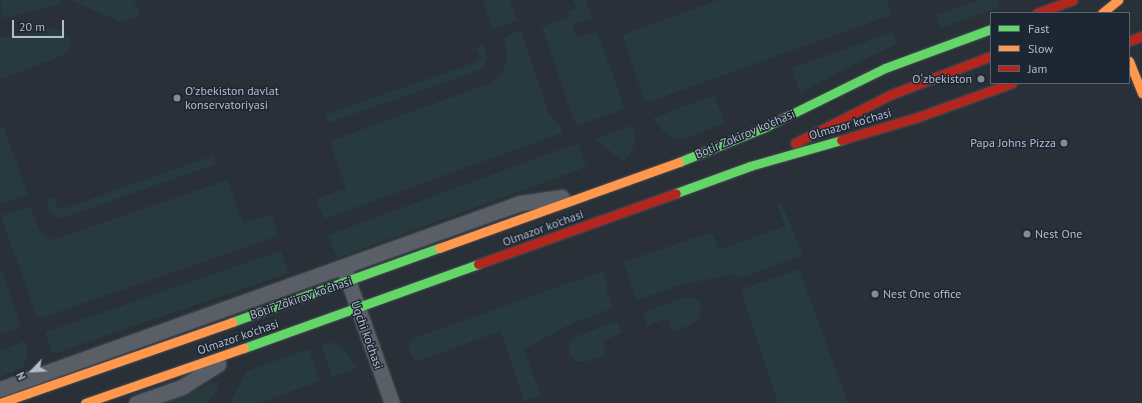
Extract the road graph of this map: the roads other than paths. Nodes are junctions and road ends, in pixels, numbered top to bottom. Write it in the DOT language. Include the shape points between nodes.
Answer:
graph roads {
  1 [pos="1073,0"];
  2 [pos="1105,0"];
  3 [pos="1118,0"];
  4 [pos="1040,12"];
  5 [pos="1107,12"];
  6 [pos="990,30"];
  7 [pos="1142,36"];
  8 [pos="1130,41"];
  9 [pos="990,56"];
  10 [pos="1130,63"];
  11 [pos="1009,84"];
  12 [pos="1142,93"];
  13 [pos="750,166"];
  14 [pos="602,190"];
  15 [pos="343,267"];
  16 [pos="348,281"];
  17 [pos="357,307"];
  18 [pos="242,348"];
  19 [pos="0,389"];
  20 [pos="0,402"];
  21 [pos="84,403"];
  22 [pos="136,403"];
  23 [pos="392,403"];
  1 -- 4 [label="main road"];
  2 -- 5 [label="main road"];
  3 -- 5 [label="main road"];
  6 -- 14 [label="main road, Botir Zokirov ko'chasi" via="885,68 721,146"];
  7 -- 8 [label="main road"];
  9 -- 13 [label="main road" via="892,94"];
  10 -- 12 [label="main road"];
  11 -- 13 [label="main road, Olmazor ko'chasi" via="918,117"];
  13 -- 17 [label="main road, Olmazor ko'chasi"];
  14 -- 15 [label="street, Botir Zokirov ko'chasi" via="520,203"];
  14 -- 16 [label="main road, Botir Zokirov ko'chasi"];
  15 -- 16 [label="street, Uqchi ko'chasi"];
  15 -- 19 [label="street, Botir Zokirov ko'chasi"];
  16 -- 17 [label="street, Uqchi ko'chasi"];
  16 -- 20 [label="main road, Botir Zokirov ko'chasi"];
  17 -- 18 [label="main road, Olmazor ko'chasi"];
  17 -- 23 [label="street, Uqchi ko'chasi"];
  18 -- 21 [label="main road, Olmazor ko'chasi"];
  18 -- 22 [label="street" via="182,387"];
}
